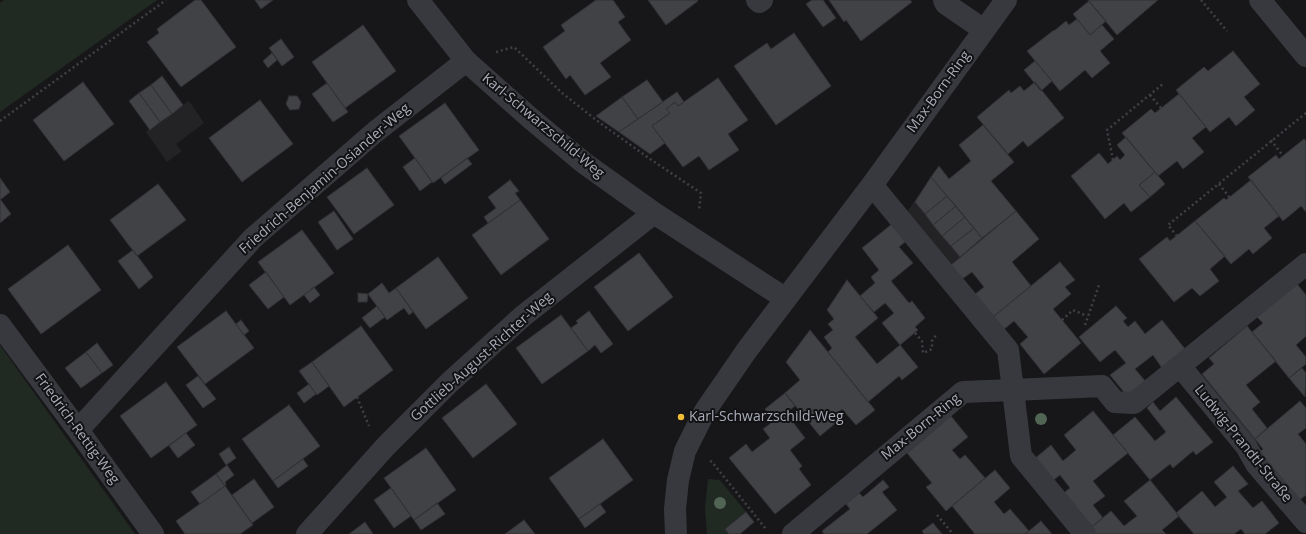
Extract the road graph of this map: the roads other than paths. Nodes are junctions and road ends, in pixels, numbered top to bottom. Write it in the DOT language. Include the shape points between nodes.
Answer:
graph roads {
  1 [pos="418,0"];
  2 [pos="757,0"];
  3 [pos="762,0"];
  4 [pos="944,0"];
  5 [pos="1006,0"];
  6 [pos="1260,0"];
  7 [pos="984,30"];
  8 [pos="1306,56"];
  9 [pos="466,61"];
  10 [pos="872,185"];
  11 [pos="654,213"];
  12 [pos="1306,264"];
  13 [pos="786,299"];
  14 [pos="0,325"];
  15 [pos="1180,366"];
  16 [pos="1013,390"];
  17 [pos="78,430"];
  18 [pos="1306,522"];
  19 [pos="153,534"];
  20 [pos="307,534"];
  21 [pos="676,534"];
  22 [pos="793,534"];
  23 [pos="1085,534"];
  1 -- 9 [label="street, Karl-Schwarzschild-Weg"];
  2 -- 3 [label="street"];
  4 -- 7 [label="street"];
  5 -- 7 [label="street, Max-Born-Ring"];
  6 -- 8 [label="street"];
  7 -- 10 [label="street, Max-Born-Ring"];
  9 -- 11 [label="street, Karl-Schwarzschild-Weg" via="584,162"];
  9 -- 17 [label="street, Friedrich-Benjamin-Osiander-Weg" via="375,132 253,238"];
  10 -- 13 [label="street, Max-Born-Ring"];
  10 -- 16 [label="street" via="1008,350"];
  11 -- 13 [label="street, Karl-Schwarzschild-Weg"];
  11 -- 20 [label="street, Gottlieb-August-Richter-Weg" via="523,316 449,383 386,446"];
  12 -- 15 [label="street"];
  13 -- 21 [label="street, Max-Born-Ring" via="705,411 685,451 677,488"];
  14 -- 17 [label="street, Friedrich-Rettig-Weg"];
  15 -- 16 [label="street" via="1134,403 1115,402 1102,386"];
  15 -- 18 [label="street, Ludwig-Prandtl-Straße" via="1246,446 1256,464"];
  16 -- 22 [label="street, Max-Born-Ring" via="963,392"];
  16 -- 23 [label="street" via="1021,456"];
  17 -- 19 [label="street, Friedrich-Rettig-Weg"];
}
